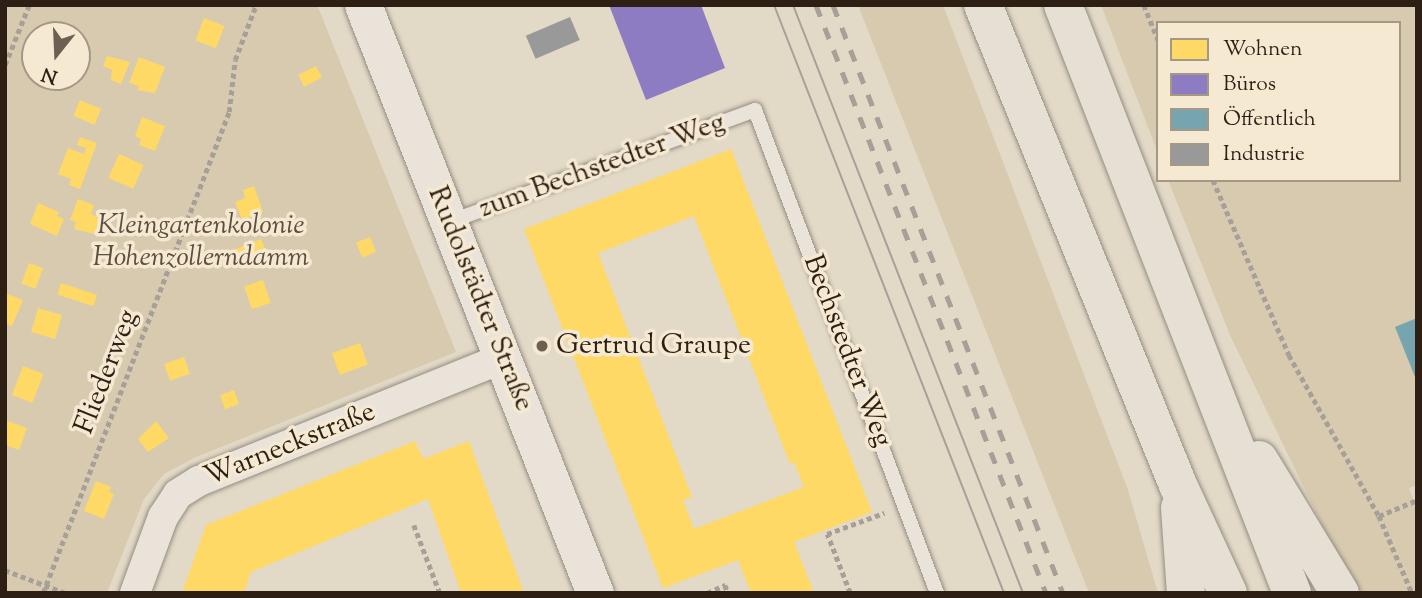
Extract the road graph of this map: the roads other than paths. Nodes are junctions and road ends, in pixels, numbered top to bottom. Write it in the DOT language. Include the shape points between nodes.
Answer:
graph roads {
  1 [pos="363,5"];
  2 [pos="983,5"];
  3 [pos="1063,5"];
  4 [pos="755,110"];
  5 [pos="448,222"];
  6 [pos="504,358"];
  7 [pos="1209,377"];
  8 [pos="1178,485"];
  9 [pos="135,593"];
  10 [pos="594,593"];
  11 [pos="937,593"];
  12 [pos="1186,593"];
  13 [pos="1228,593"];
  14 [pos="1292,593"];
  15 [pos="1340,593"];
  1 -- 5 [label="street, Rudolstädter Straße"];
  2 -- 8 [label="highway"];
  3 -- 7 [label="highway"];
  4 -- 5 [label="lane, zum Bechstedter Weg"];
  4 -- 11 [label="lane, Bechstedter Weg"];
  5 -- 6 [label="street, Rudolstädter Straße"];
  6 -- 9 [label="street, Warneckstraße" via="200,481 178,494 163,517"];
  6 -- 10 [label="street, Rudolstädter Straße"];
  7 -- 14 [label="highway"];
  7 -- 15 [label="highway"];
  8 -- 12 [label="highway"];
  8 -- 13 [label="highway"];
}
